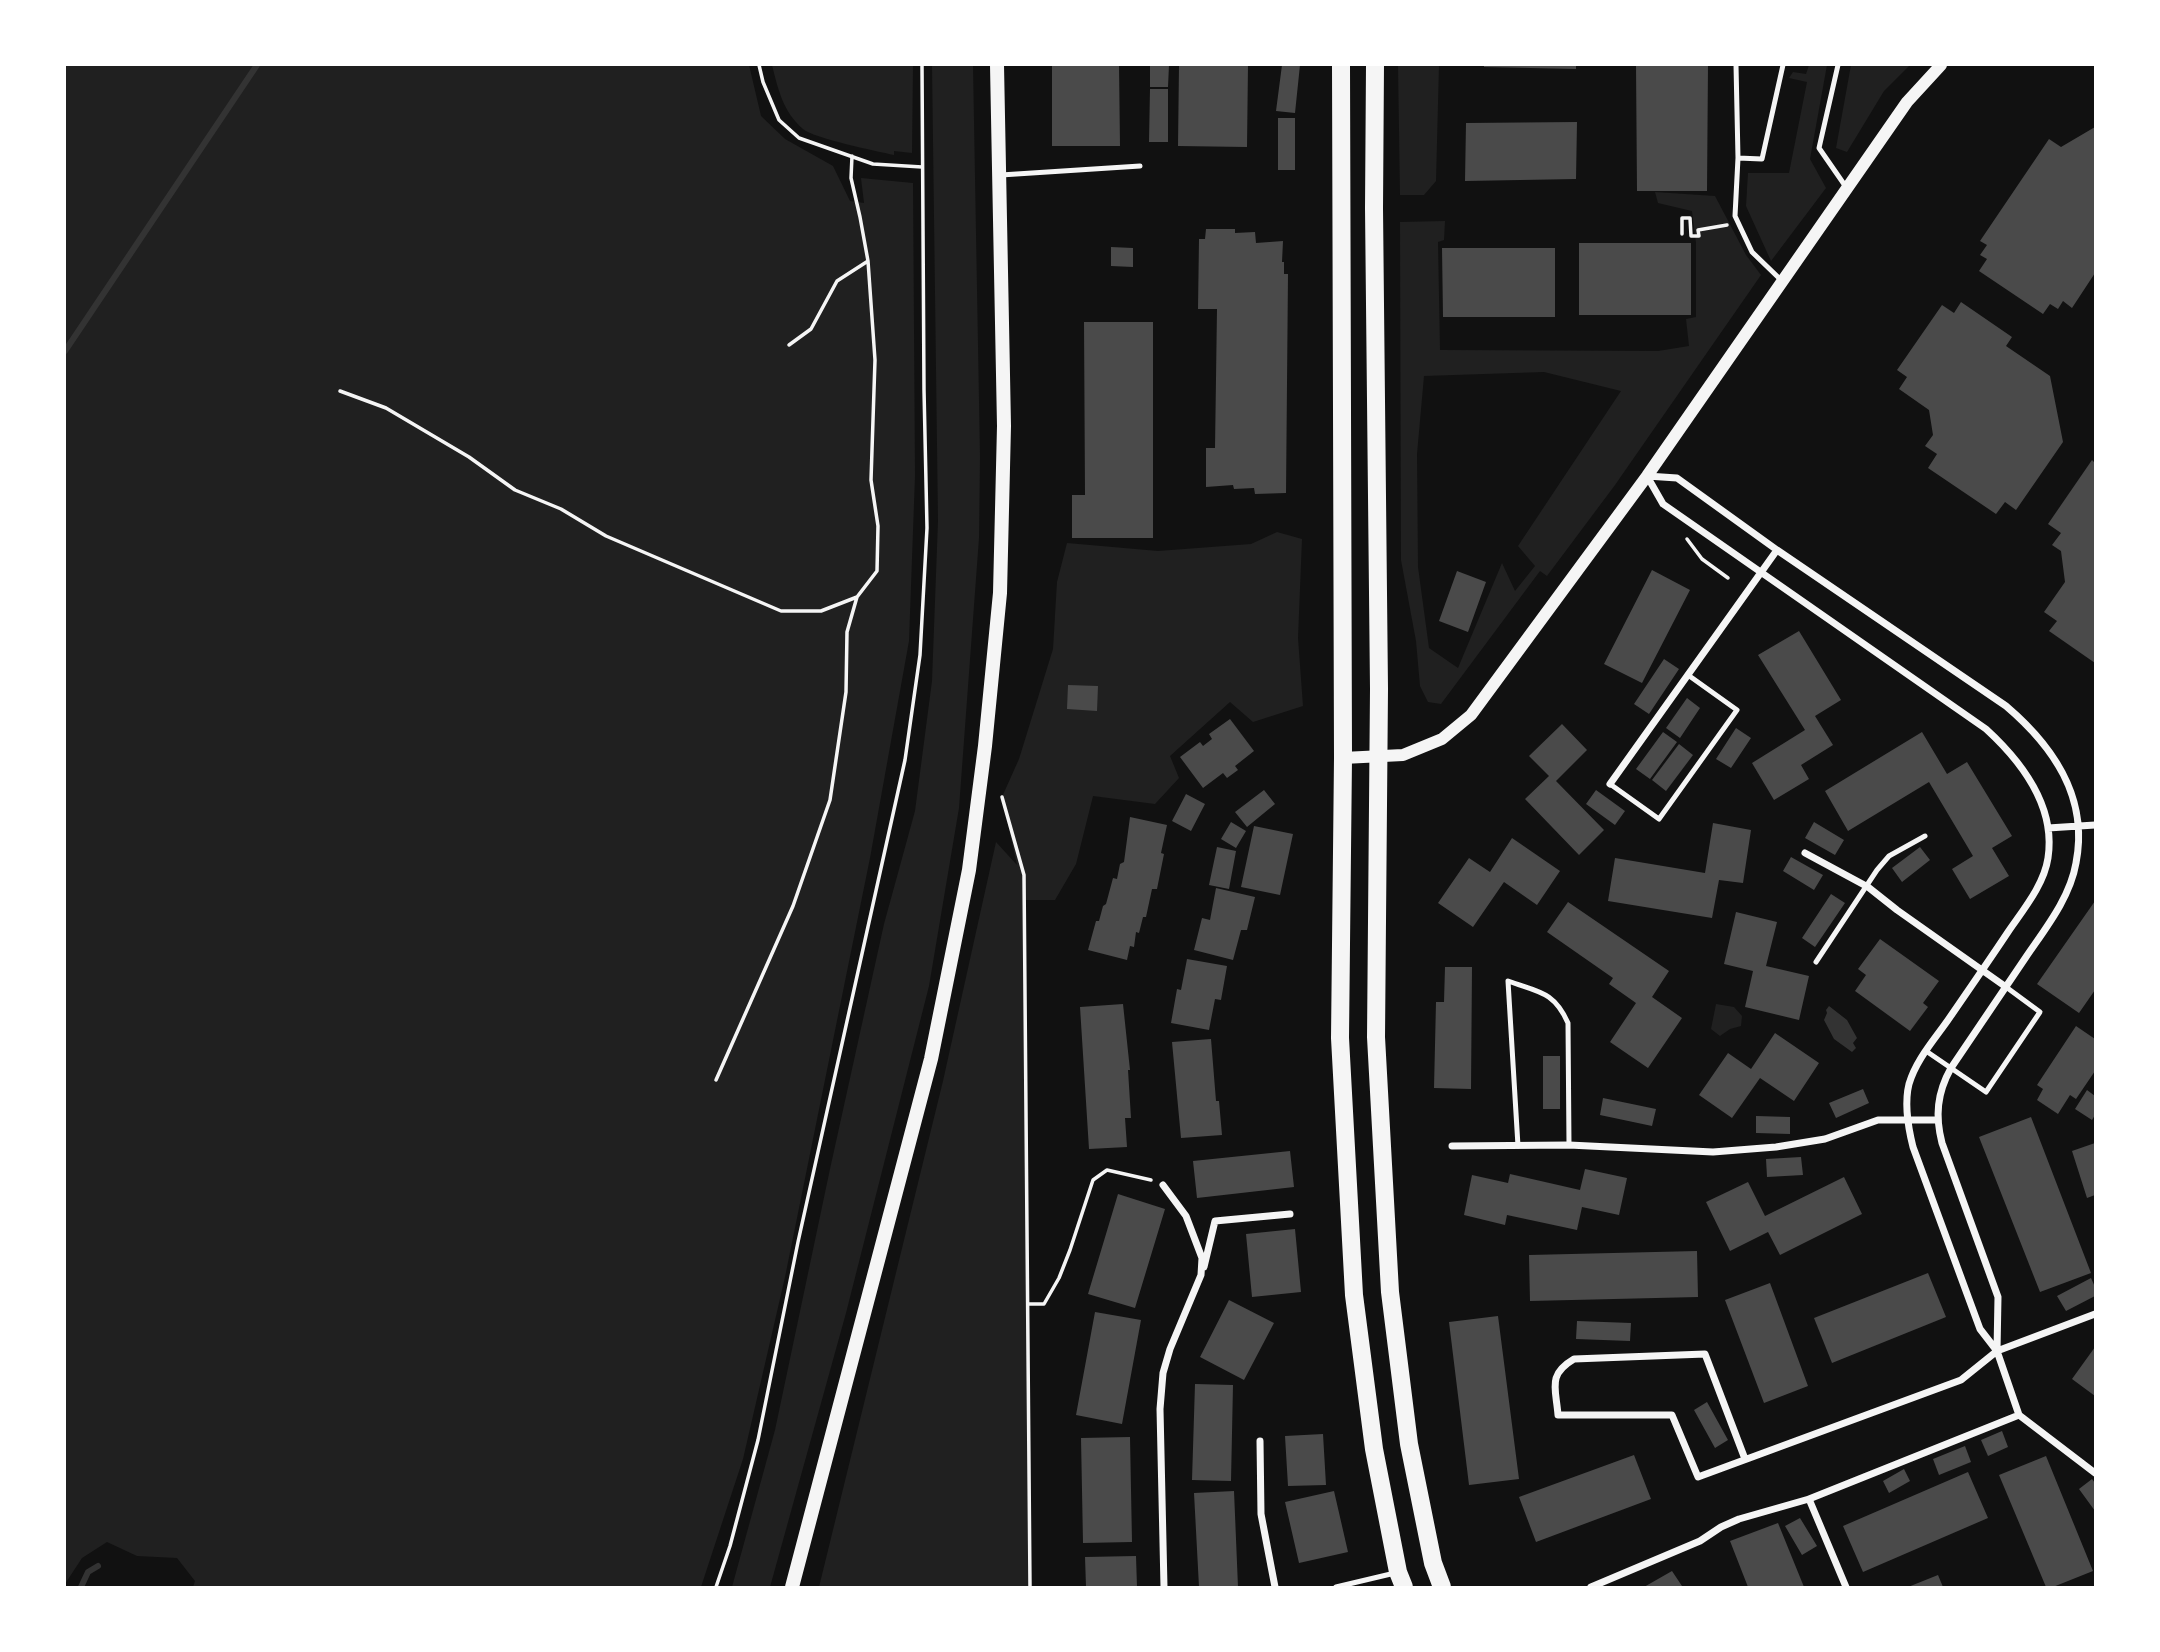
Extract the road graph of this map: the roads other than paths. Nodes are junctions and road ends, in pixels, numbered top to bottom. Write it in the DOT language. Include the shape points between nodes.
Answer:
graph roads {
  1 [pos="997,65"];
  2 [pos="1341,65"];
  3 [pos="1375,65"];
  4 [pos="1736,65"];
  5 [pos="1783,65"];
  6 [pos="1838,65"];
  7 [pos="1941,65"];
  8 [pos="1738,158"];
  9 [pos="1140,166"];
  10 [pos="1001,175"];
  11 [pos="1847,188"];
  12 [pos="1783,281"];
  13 [pos="1647,476"];
  14 [pos="1777,550"];
  15 [pos="1761,572"];
  16 [pos="1688,675"];
  17 [pos="1379,757"];
  18 [pos="1343,758"];
  19 [pos="1610,785"];
  20 [pos="2077,825"];
  21 [pos="2095,825"];
  22 [pos="2048,828"];
  23 [pos="1925,836"];
  24 [pos="1805,853"];
  25 [pos="1868,887"];
  26 [pos="1816,962"];
  27 [pos="1982,971"];
  28 [pos="2006,987"];
  29 [pos="1926,1051"];
  30 [pos="1951,1068"];
  31 [pos="1937,1120"];
  32 [pos="1907,1121"];
  33 [pos="1569,1145"];
  34 [pos="1452,1146"];
  35 [pos="1518,1147"];
  36 [pos="1163,1185"];
  37 [pos="1290,1214"];
  38 [pos="1201,1275"];
  39 [pos="2095,1314"];
  40 [pos="1997,1352"];
  41 [pos="2019,1415"];
  42 [pos="1259,1441"];
  43 [pos="1745,1459"];
  44 [pos="2095,1473"];
  45 [pos="1809,1499"];
  46 [pos="1401,1580"];
  47 [pos="792,1587"];
  48 [pos="1164,1587"];
  49 [pos="1275,1587"];
  50 [pos="1336,1587"];
  51 [pos="1442,1587"];
  52 [pos="1591,1587"];
  53 [pos="1846,1587"];
  1 -- 10 [label="main road"];
  2 -- 18 [label="main road"];
  3 -- 17 [label="main road"];
  4 -- 8 [label="lane"];
  5 -- 8 [label="lane" via="1762,159"];
  6 -- 11 [label="lane" via="1819,148"];
  7 -- 11 [label="street" via="1907,102"];
  8 -- 12 [label="lane" via="1735,216 1752,252"];
  9 -- 10 [label="lane"];
  10 -- 47 [label="main road" via="1004,426 1000,593 969,870 930,1059"];
  11 -- 12 [label="street"];
  12 -- 13 [label="street"];
  13 -- 14 [label="street" via="1677,478"];
  13 -- 15 [label="street" via="1663,504"];
  13 -- 17 [label="street" via="1471,715 1442,739 1404,755"];
  14 -- 15 [label="street"];
  14 -- 20 [label="street" via="2030,727 2051,751 2069,785"];
  15 -- 16 [label="street"];
  15 -- 22 [label="street" via="1986,729 2028,776"];
  16 -- 19 [label="street"];
  16 -- 19 [label="lane" via="1737,710 1659,819"];
  17 -- 18 [label="street"];
  17 -- 51 [label="main road" via="1376,1037 1390,1292 1409,1444"];
  18 -- 46 [label="main road" via="1340,1038 1354,1295 1374,1449"];
  20 -- 21 [label="street"];
  20 -- 22 [label="street"];
  20 -- 28 [label="street" via="2076,864 2060,905"];
  22 -- 27 [label="street" via="2048,859 2035,892"];
  23 -- 25 [label="lane" via="1889,856"];
  24 -- 25 [label="street"];
  25 -- 26 [label="lane"];
  25 -- 27 [label="street"];
  27 -- 28 [label="street"];
  27 -- 29 [label="street"];
  28 -- 30 [label="street"];
  28 -- 30 [label="lane" via="2040,1012 1986,1092"];
  29 -- 30 [label="lane"];
  29 -- 32 [label="street" via="1909,1085"];
  30 -- 31 [label="street"];
  31 -- 32 [label="street"];
  31 -- 40 [label="street" via="1998,1297"];
  32 -- 33 [label="street" via="1878,1120 1825,1139 1713,1152"];
  32 -- 40 [label="street" via="1980,1329"];
  33 -- 35 [label="street"];
  33 -- 35 [label="lane" via="1568,1023 1561,1007 1546,994 1508,981"];
  34 -- 35 [label="street"];
  36 -- 38 [label="street" via="1186,1216 1202,1258"];
  37 -- 38 [label="street" via="1215,1221"];
  38 -- 48 [label="street" via="1163,1373"];
  39 -- 40 [label="street"];
  40 -- 41 [label="street"];
  40 -- 43 [label="street" via="1961,1380"];
  41 -- 44 [label="street"];
  41 -- 45 [label="street"];
  42 -- 49 [label="street" via="1261,1514"];
  43 -- 43 [label="street" via="1698,1476 1672,1415 1558,1415 1555,1375 1574,1359 1705,1354"];
  45 -- 52 [label="street" via="1739,1519 1700,1541"];
  45 -- 53 [label="street"];
  46 -- 50 [label="lane"];
}
